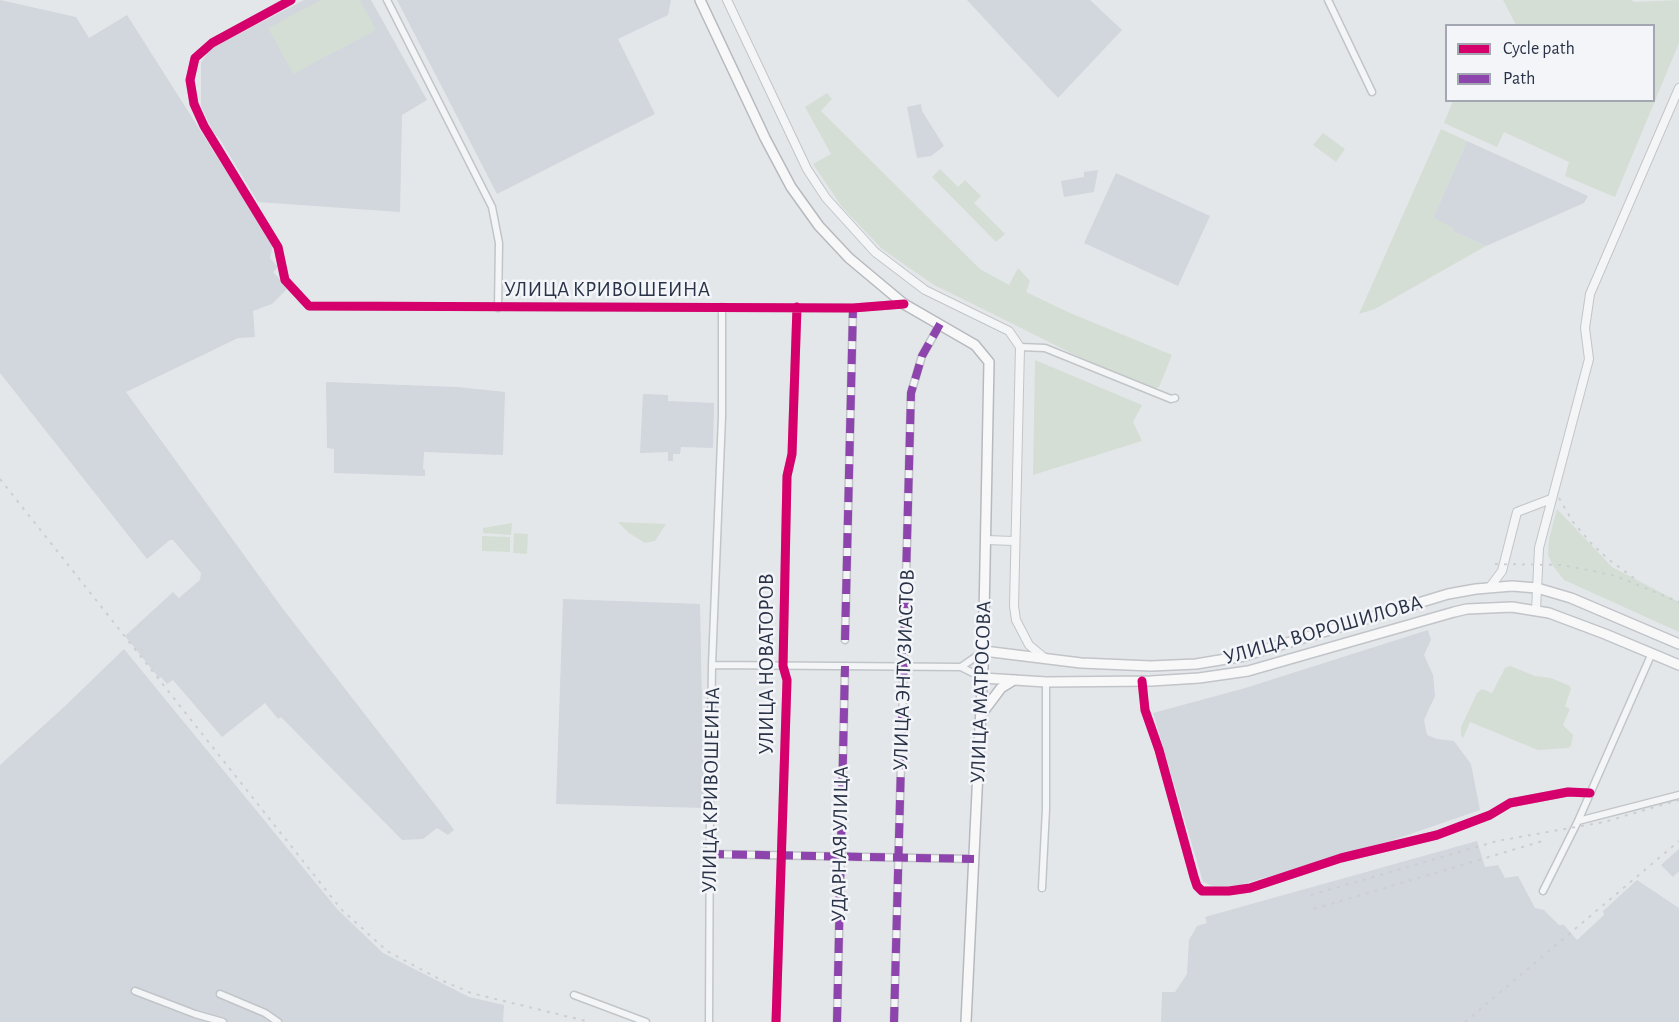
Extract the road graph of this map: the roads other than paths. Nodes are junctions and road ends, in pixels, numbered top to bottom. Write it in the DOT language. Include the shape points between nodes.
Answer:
graph roads {
  1 [pos="291,0"];
  2 [pos="387,0"];
  3 [pos="700,0"];
  4 [pos="727,0"];
  5 [pos="1328,0"];
  6 [pos="1679,88"];
  7 [pos="1372,92"];
  8 [pos="904,304"];
  9 [pos="722,307"];
  10 [pos="797,307"];
  11 [pos="498,308"];
  12 [pos="853,308"];
  13 [pos="940,324"];
  14 [pos="1020,347"];
  15 [pos="1175,398"];
  16 [pos="1551,499"];
  17 [pos="986,540"];
  18 [pos="1014,541"];
  19 [pos="1490,587"];
  20 [pos="1537,588"];
  21 [pos="1536,610"];
  22 [pos="845,640"];
  23 [pos="1679,644"];
  24 [pos="984,651"];
  25 [pos="1652,653"];
  26 [pos="1047,660"];
  27 [pos="712,665"];
  28 [pos="1679,665"];
  29 [pos="783,666"];
  30 [pos="845,666"];
  31 [pos="961,667"];
  32 [pos="904,668"];
  33 [pos="983,678"];
  34 [pos="1014,680"];
  35 [pos="1142,681"];
  36 [pos="1046,682"];
  37 [pos="981,714"];
  38 [pos="1590,793"];
  39 [pos="1679,795"];
  40 [pos="1578,821"];
  41 [pos="709,854"];
  42 [pos="781,855"];
  43 [pos="840,856"];
  44 [pos="899,858"];
  45 [pos="974,859"];
  46 [pos="1042,888"];
  47 [pos="1543,891"];
  48 [pos="135,991"];
  49 [pos="220,994"];
  50 [pos="574,995"];
  51 [pos="222,1022"];
  52 [pos="278,1022"];
  53 [pos="646,1022"];
  54 [pos="709,1022"];
  55 [pos="776,1022"];
  56 [pos="837,1022"];
  57 [pos="894,1022"];
  58 [pos="966,1022"];
  1 -- 11 [label="street, УЛИЦА КРИВОШЕИНА" via="213,43 195,58 190,80 194,104 204,126 278,247 285,280 309,306"];
  2 -- 11 [label="street" via="492,207 499,243"];
  3 -- 8 [label="main road" via="791,187 849,258"];
  4 -- 14 [label="street" via="807,169 826,198 875,252 925,290 1010,332"];
  5 -- 7 [label="street"];
  6 -- 16 [label="street" via="1590,294 1585,328 1589,359"];
  8 -- 12 [label="street, УЛИЦА КРИВОШЕИНА"];
  8 -- 13 [label="main road"];
  9 -- 10 [label="street, УЛИЦА КРИВОШЕИНА"];
  9 -- 11 [label="street, УЛИЦА КРИВОШЕИНА"];
  9 -- 27 [label="street, УЛИЦА КРИВОШЕИНА" via="722,426"];
  10 -- 12 [label="street, УЛИЦА КРИВОШЕИНА"];
  10 -- 29 [label="street, УЛИЦА НОВАТОРОВ"];
  12 -- 22 [label="street"];
  13 -- 17 [label="main road, УЛИЦА МАТРОСОВА" via="975,345 989,362"];
  13 -- 32 [label="street, УЛИЦА ЭНТУЗИАСТОВ" via="922,356 911,393"];
  14 -- 15 [label="street" via="1045,348"];
  14 -- 18 [label="street"];
  16 -- 19 [label="street" via="1517,512 1502,571"];
  16 -- 20 [label="street" via="1539,548"];
  17 -- 18 [label="street"];
  17 -- 24 [label="main road, УЛИЦА МАТРОСОВА"];
  18 -- 26 [label="street" via="1016,620 1029,645"];
  19 -- 20 [label="main road, УЛИЦА ВОРОШИЛОВА"];
  19 -- 26 [label="main road, УЛИЦА ВОРОШИЛОВА" via="1448,594 1244,657 1152,666"];
  20 -- 21 [label="street"];
  20 -- 23 [label="main road, УЛИЦА ВОРОШИЛОВА" via="1571,598"];
  21 -- 25 [label="main road, УЛИЦА ВОРОШИЛОВА"];
  21 -- 35 [label="main road, УЛИЦА ВОРОШИЛОВА" via="1467,609 1248,671"];
  24 -- 26 [label="main road, УЛИЦА ВОРОШИЛОВА"];
  24 -- 31 [label="street"];
  24 -- 33 [label="main road, УЛИЦА МАТРОСОВА"];
  25 -- 28 [label="main road, УЛИЦА ВОРОШИЛОВА"];
  25 -- 38 [label="street"];
  27 -- 29 [label="street, УЛИЦА ВОРОШИЛОВА"];
  27 -- 41 [label="street, УЛИЦА КРИВОШЕИНА"];
  29 -- 30 [label="street, УЛИЦА ВОРОШИЛОВА"];
  29 -- 42 [label="street, УЛИЦА НОВАТОРОВ" via="787,680"];
  30 -- 32 [label="street, УЛИЦА ВОРОШИЛОВА"];
  30 -- 43 [label="street, УДАРНАЯ УЛИЦА"];
  31 -- 32 [label="street, УЛИЦА ВОРОШИЛОВА"];
  31 -- 33 [label="street, УЛИЦА ВОРОШИЛОВА"];
  32 -- 44 [label="street, УЛИЦА ЭНТУЗИАСТОВ"];
  33 -- 34 [label="main road, УЛИЦА ВОРОШИЛОВА"];
  33 -- 37 [label="main road, УЛИЦА МАТРОСОВА"];
  34 -- 36 [label="main road, УЛИЦА ВОРОШИЛОВА"];
  34 -- 37 [label="main road" via="1001,688"];
  35 -- 36 [label="main road, УЛИЦА ВОРОШИЛОВА"];
  35 -- 38 [label="street" via="1145,710 1194,877 1202,891 1250,888 1341,858 1437,835 1490,815 1510,802 1568,792"];
  36 -- 46 [label="street"];
  37 -- 45 [label="main road, УЛИЦА МАТРОСОВА"];
  38 -- 40 [label="street"];
  39 -- 40 [label="street"];
  40 -- 47 [label="street"];
  41 -- 42 [label="street"];
  41 -- 54 [label="street, УЛИЦА КРИВОШЕИНА"];
  42 -- 43 [label="street"];
  42 -- 55 [label="street, УЛИЦА НОВАТОРОВ"];
  43 -- 44 [label="street"];
  43 -- 56 [label="street, УДАРНАЯ УЛИЦА"];
  44 -- 45 [label="street"];
  44 -- 57 [label="street, УЛИЦА ЭНТУЗИАСТОВ"];
  45 -- 58 [label="main road, УЛИЦА МАТРОСОВА"];
  48 -- 51 [label="street"];
  49 -- 52 [label="street"];
  50 -- 53 [label="street"];
}
